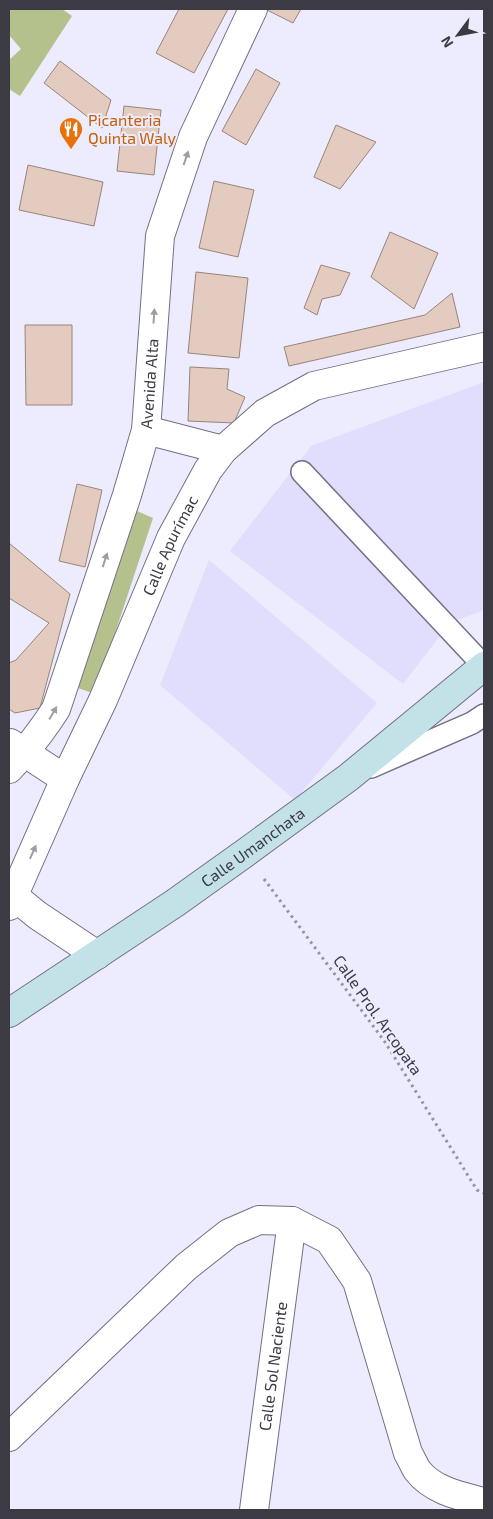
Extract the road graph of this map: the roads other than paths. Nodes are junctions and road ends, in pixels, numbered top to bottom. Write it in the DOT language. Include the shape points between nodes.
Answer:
graph roads {
  1 [pos="253,9"];
  2 [pos="484,347"];
  3 [pos="146,430"];
  4 [pos="223,450"];
  5 [pos="302,472"];
  6 [pos="484,666"];
  7 [pos="484,715"];
  8 [pos="14,755"];
  9 [pos="349,776"];
  10 [pos="65,779"];
  11 [pos="10,898"];
  12 [pos="97,955"];
  13 [pos="9,1013"];
  14 [pos="292,1222"];
  15 [pos="9,1437"];
  16 [pos="484,1502"];
  17 [pos="253,1509"];
  3 -- 1 [label="street, Avenida Alta, one-way" via="160,236 193,136"];
  2 -- 4 [label="street, Calle Apurímac" via="314,386 266,413"];
  3 -- 4 [label="street"];
  8 -- 3 [label="street, Avenida Alta, one-way" via="43,730 56,709"];
  4 -- 10 [label="street, Calle Apurímac" via="208,470 172,538 103,700"];
  5 -- 6 [label="lane"];
  6 -- 9 [label="main road, Calle Umanchata"];
  7 -- 9 [label="lane"];
  8 -- 10 [label="street"];
  9 -- 12 [label="main road, Calle Umanchata" via="245,853"];
  11 -- 10 [label="street, Calle Apurímac, one-way"];
  11 -- 12 [label="street"];
  12 -- 13 [label="main road, Calle Umanchata"];
  14 -- 15 [label="street" via="259,1220 230,1234 186,1267"];
  14 -- 16 [label="street" via="329,1240 358,1281 408,1453 418,1470 433,1485"];
  14 -- 17 [label="street, Calle Sol Naciente"];
}
